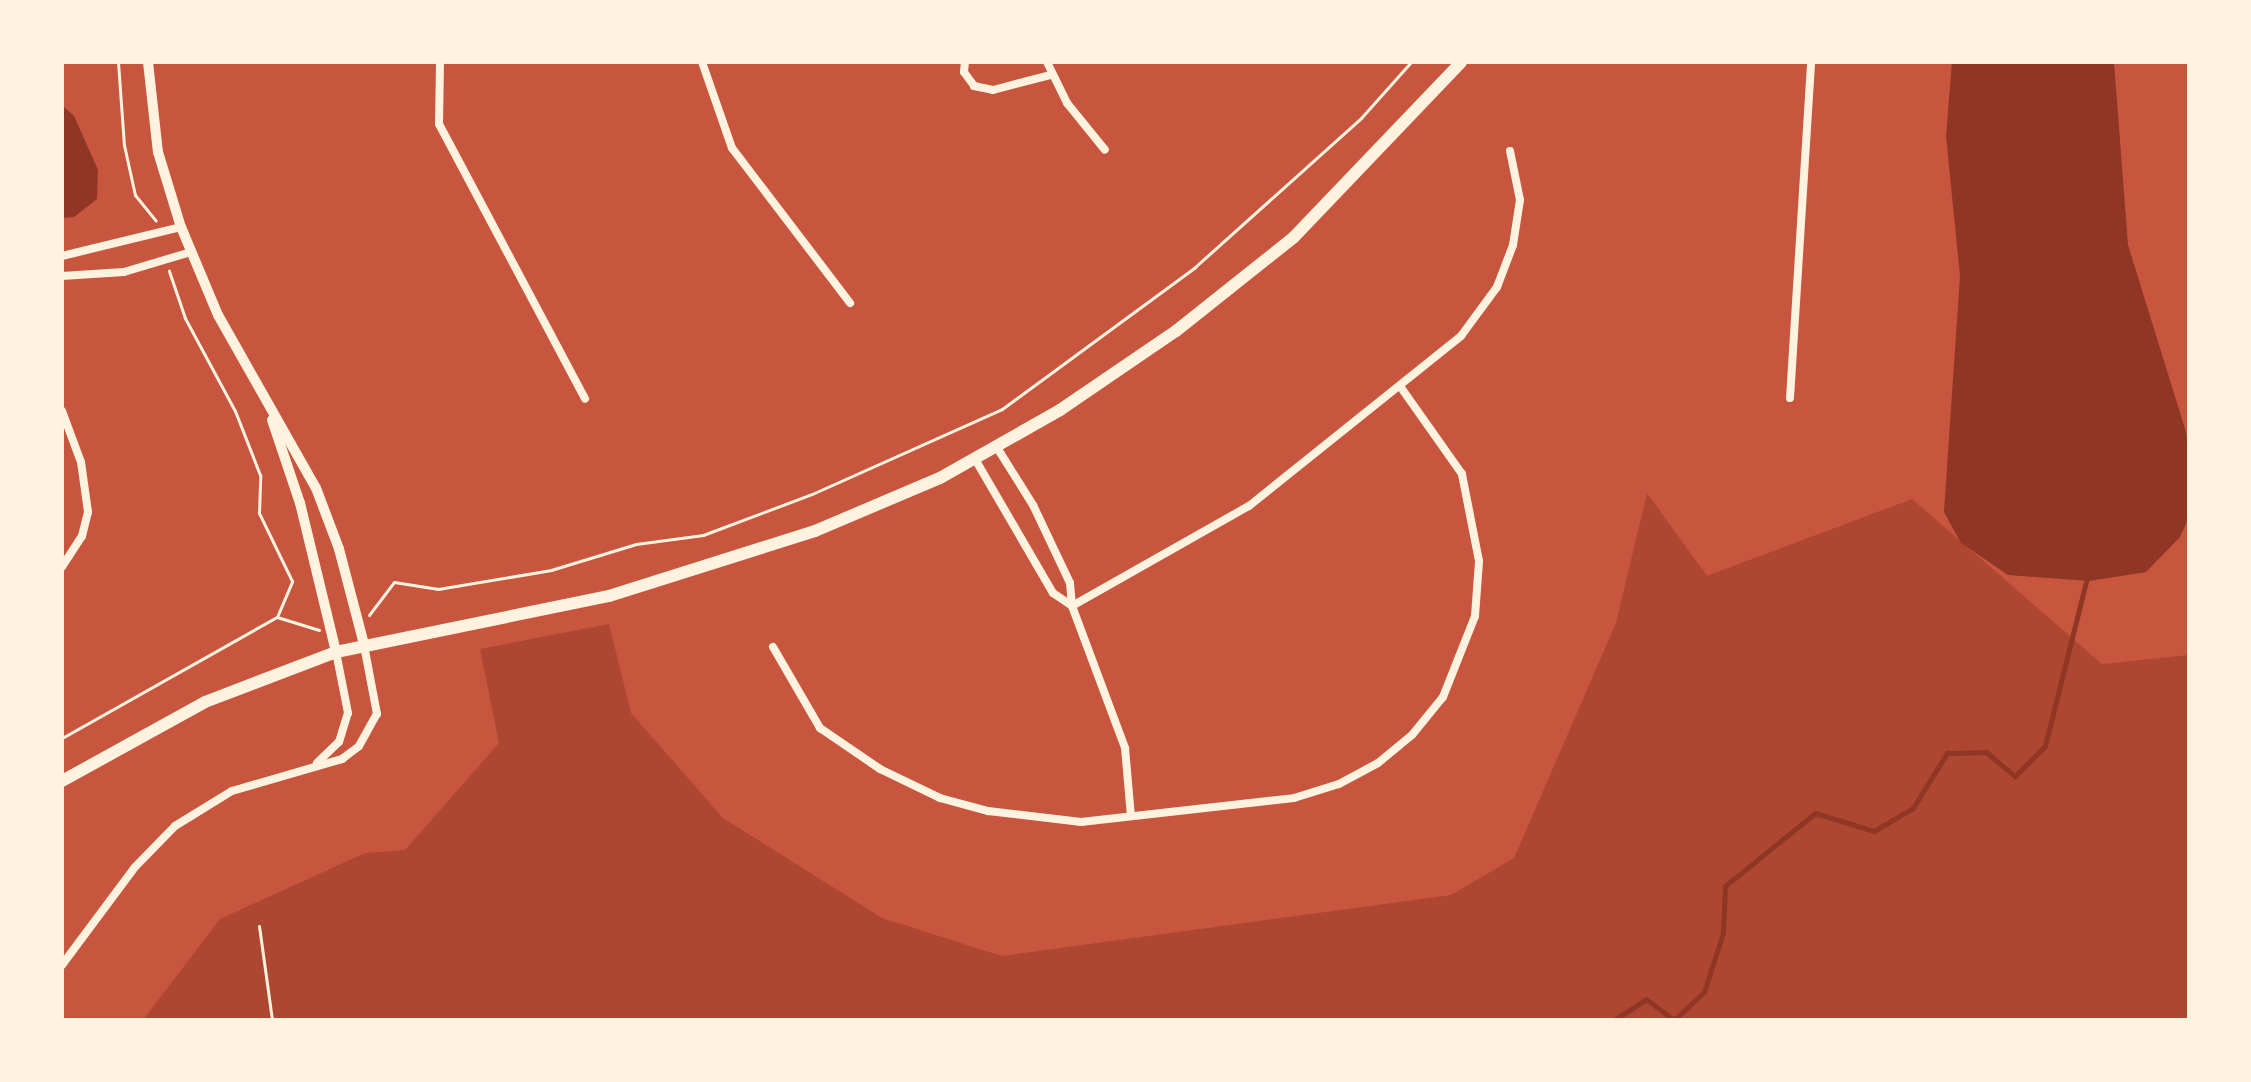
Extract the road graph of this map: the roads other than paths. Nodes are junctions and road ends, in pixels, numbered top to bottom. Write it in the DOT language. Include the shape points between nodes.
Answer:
graph roads {
  1 [pos="148,62"];
  2 [pos="440,62"];
  3 [pos="702,62"];
  4 [pos="965,62"];
  5 [pos="1047,62"];
  6 [pos="1461,62"];
  7 [pos="1811,62"];
  8 [pos="1050,75"];
  9 [pos="1105,150"];
  10 [pos="1510,151"];
  11 [pos="181,227"];
  12 [pos="191,252"];
  13 [pos="62,256"];
  14 [pos="62,276"];
  15 [pos="850,303"];
  16 [pos="1400,386"];
  17 [pos="263,396"];
  18 [pos="1790,398"];
  19 [pos="585,399"];
  20 [pos="62,411"];
  21 [pos="996,446"];
  22 [pos="975,459"];
  23 [pos="62,567"];
  24 [pos="1072,606"];
  25 [pos="364,644"];
  26 [pos="773,647"];
  27 [pos="336,652"];
  28 [pos="314,765"];
  29 [pos="62,781"];
  30 [pos="1131,816"];
  31 [pos="62,965"];
  1 -- 11 [label="street" via="158,152"];
  2 -- 19 [label="street" via="439,124"];
  3 -- 15 [label="street" via="732,148"];
  4 -- 8 [label="street" via="964,72 974,86 993,90"];
  5 -- 8 [label="street"];
  6 -- 21 [label="main road" via="1294,237 1176,331"];
  7 -- 18 [label="street"];
  8 -- 9 [label="street"];
  10 -- 16 [label="street" via="1520,200 1513,245 1497,287 1461,336"];
  11 -- 12 [label="street"];
  11 -- 13 [label="street"];
  12 -- 14 [label="street" via="97,277"];
  12 -- 17 [label="street" via="218,315"];
  16 -- 24 [label="street" via="1249,506"];
  16 -- 30 [label="street" via="1462,474 1479,561 1475,616 1443,697 1412,735 1378,763 1339,784 1294,798"];
  17 -- 25 [label="street" via="316,488 339,549"];
  17 -- 27 [label="street" via="300,503"];
  20 -- 23 [label="street" via="81,462 88,512 82,536"];
  21 -- 22 [label="main road"];
  21 -- 24 [label="street" via="1033,505 1070,583"];
  22 -- 24 [label="street" via="1053,593"];
  22 -- 25 [label="main road" via="815,531 691,572 609,596"];
  24 -- 30 [label="street" via="1125,748"];
  25 -- 27 [label="main road"];
  25 -- 28 [label="street" via="376,695 370,732 342,759"];
  26 -- 30 [label="street" via="820,728 880,769 940,798 1034,819 1081,822"];
  27 -- 28 [label="street" via="348,713 339,742"];
  27 -- 29 [label="main road" via="205,702"];
  28 -- 31 [label="street" via="232,791 175,826 135,867"];
}
